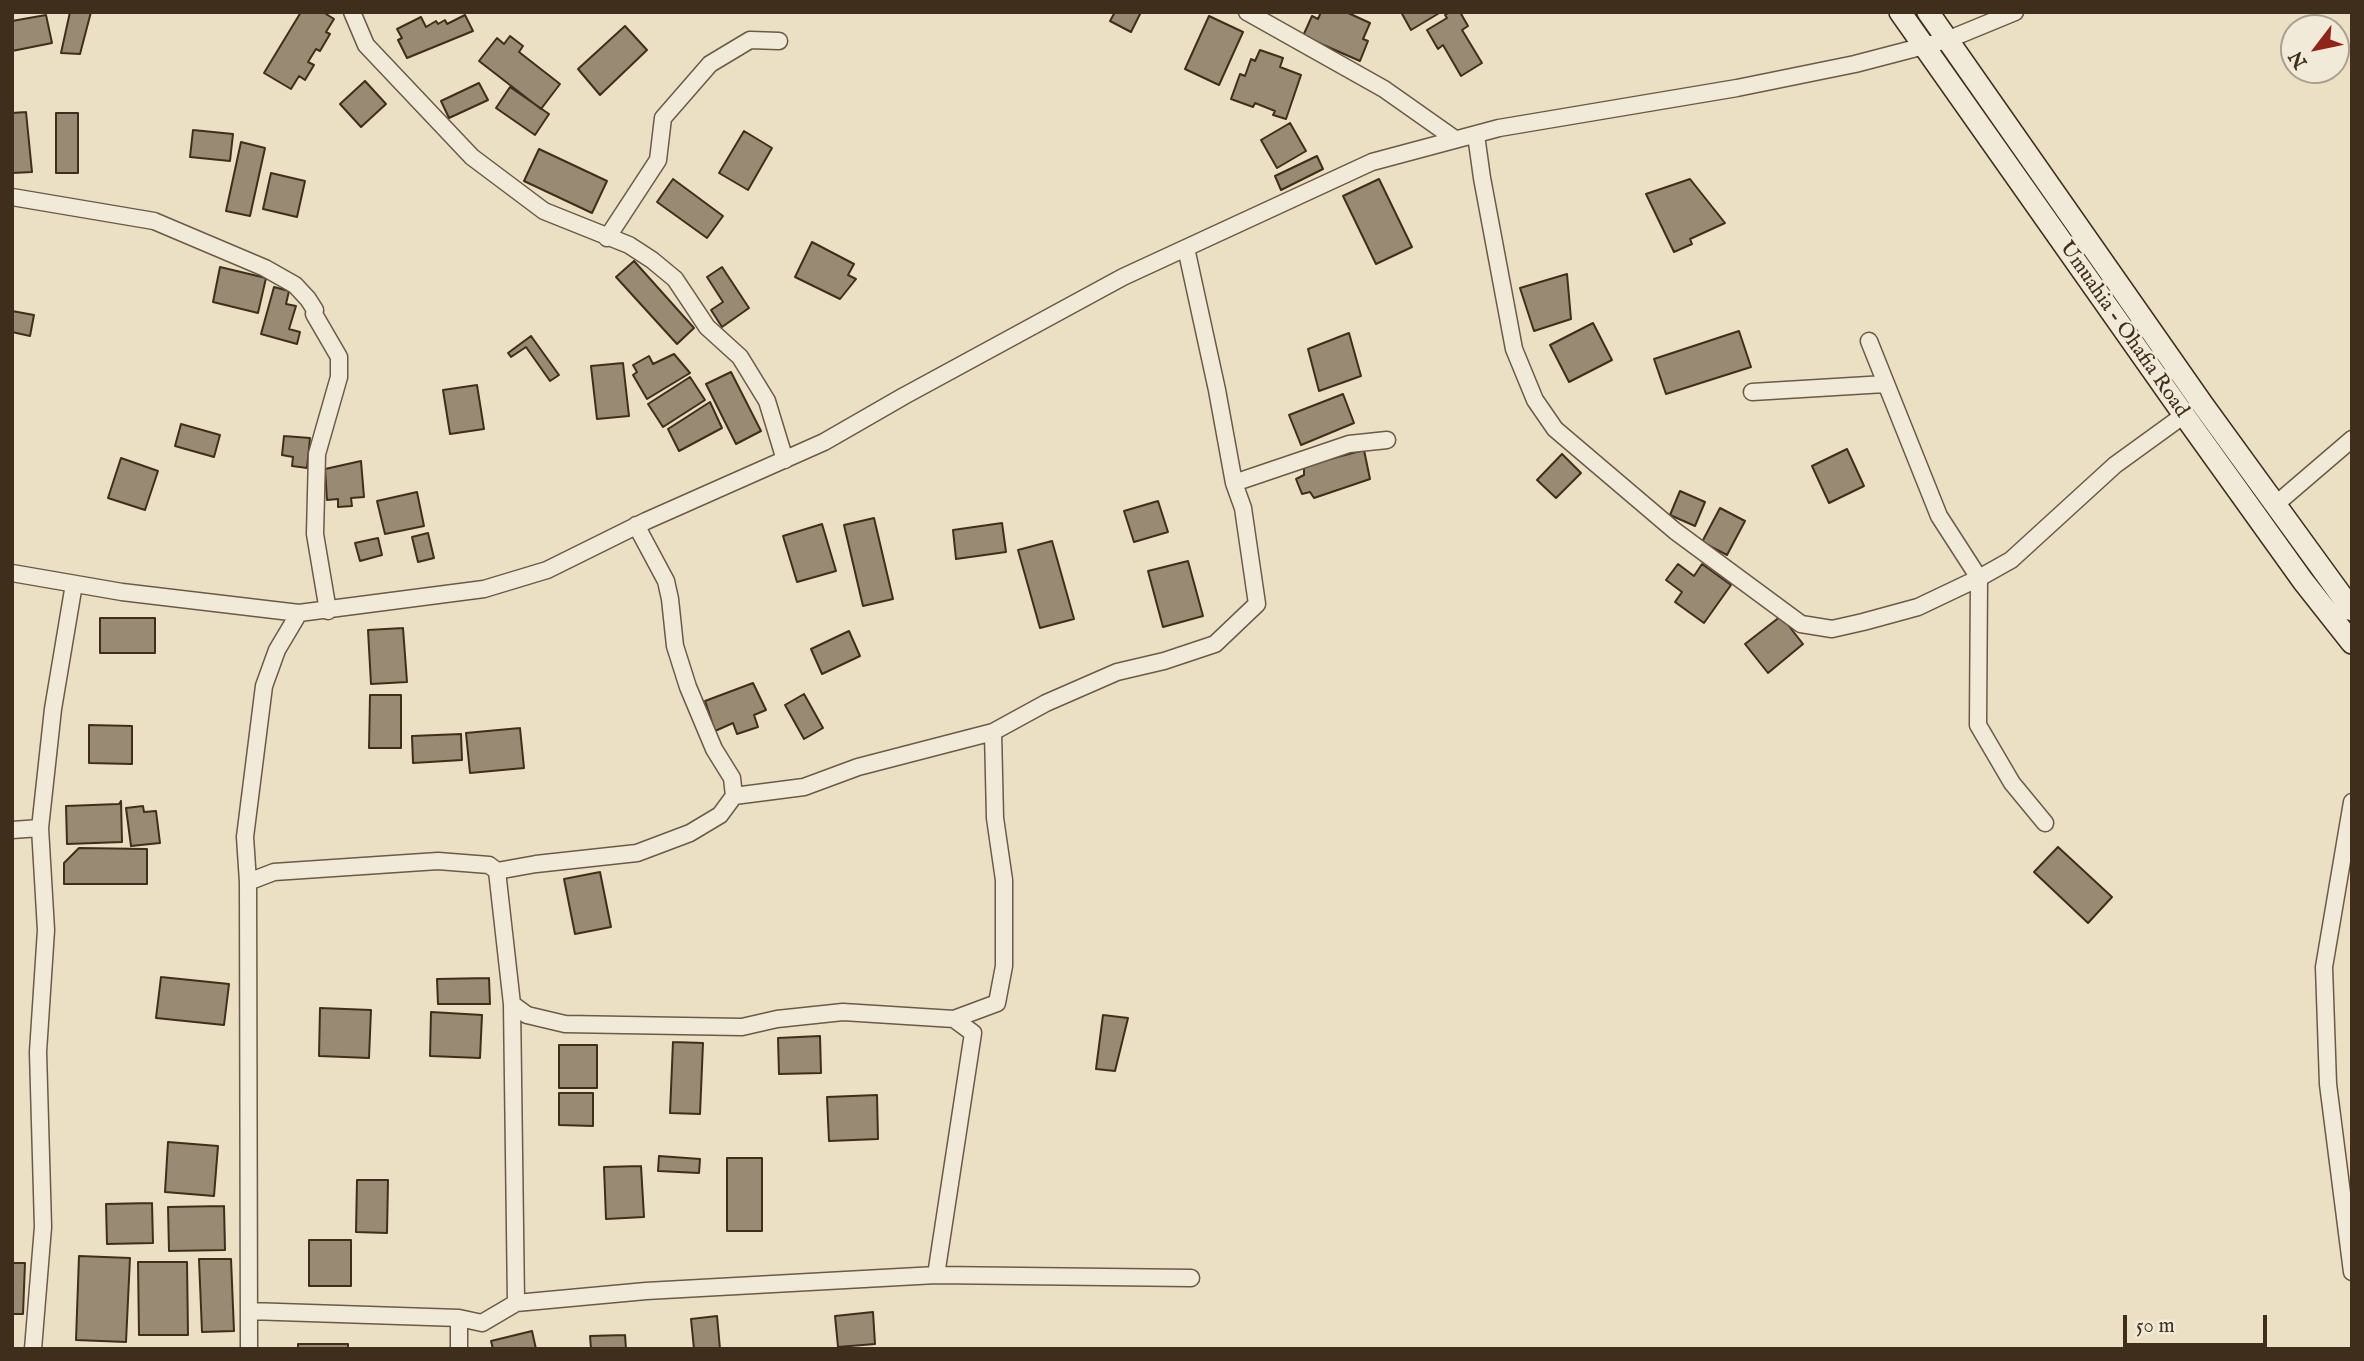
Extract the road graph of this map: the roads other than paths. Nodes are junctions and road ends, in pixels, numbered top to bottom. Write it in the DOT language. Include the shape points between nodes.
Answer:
graph roads {
  1 [pos="352,12"];
  2 [pos="1247,12"];
  3 [pos="1900,12"];
  4 [pos="1928,12"];
  5 [pos="2015,12"];
  6 [pos="1947,40"];
  7 [pos="779,41"];
  8 [pos="1924,47"];
  9 [pos="1476,135"];
  10 [pos="1455,139"];
  11 [pos="12,197"];
  12 [pos="607,238"];
  13 [pos="1186,248"];
  14 [pos="1869,341"];
  15 [pos="1885,384"];
  16 [pos="1752,392"];
  17 [pos="2183,415"];
  18 [pos="2352,439"];
  19 [pos="1387,440"];
  20 [pos="785,460"];
  21 [pos="1234,483"];
  22 [pos="2275,505"];
  23 [pos="636,526"];
  24 [pos="12,573"];
  25 [pos="1979,578"];
  26 [pos="74,584"];
  27 [pos="2352,610"];
  28 [pos="328,611"];
  29 [pos="299,613"];
  30 [pos="2352,643"];
  31 [pos="993,732"];
  32 [pos="734,796"];
  33 [pos="2352,802"];
  34 [pos="2045,823"];
  35 [pos="40,828"];
  36 [pos="12,830"];
  37 [pos="497,871"];
  38 [pos="248,882"];
  39 [pos="512,1004"];
  40 [pos="954,1019"];
  41 [pos="2352,1272"];
  42 [pos="936,1275"];
  43 [pos="1191,1278"];
  44 [pos="516,1303"];
  45 [pos="248,1311"];
  46 [pos="459,1318"];
  47 [pos="33,1349"];
  48 [pos="249,1349"];
  49 [pos="460,1349"];
  1 -- 12 [label="street" via="366,45 472,157 544,211"];
  2 -- 10 [label="street" via="1384,89"];
  3 -- 8 [label="main road, Umuahia - Ohafia Road"];
  4 -- 6 [label="main road, Umuahia - Ohafia Road"];
  5 -- 6 [label="street"];
  6 -- 8 [label="street"];
  6 -- 22 [label="main road, Umuahia - Ohafia Road"];
  7 -- 12 [label="street" via="750,40 710,64 663,118 658,160"];
  8 -- 9 [label="street" via="1737,88"];
  8 -- 17 [label="main road, Umuahia - Ohafia Road"];
  9 -- 10 [label="street"];
  9 -- 25 [label="street" via="1514,349 1535,400 1555,429 1675,531 1801,624 1832,629 1863,622 1918,607"];
  10 -- 13 [label="street" via="1372,162"];
  11 -- 28 [label="street" via="154,221 265,268 295,285 316,310 314,314 339,357 339,377 317,454 315,534"];
  12 -- 20 [label="street" via="629,245 675,279 707,327 740,357 767,401"];
  13 -- 20 [label="street"];
  13 -- 21 [label="street"];
  14 -- 15 [label="street"];
  15 -- 16 [label="street"];
  15 -- 25 [label="street" via="1939,516"];
  17 -- 25 [label="street" via="2115,465 2011,560"];
  17 -- 30 [label="main road, Umuahia - Ohafia Road"];
  18 -- 22 [label="street"];
  19 -- 21 [label="street" via="1349,444"];
  20 -- 23 [label="street"];
  21 -- 31 [label="street" via="1243,508 1257,604 1214,644 1117,672"];
  22 -- 27 [label="main road, Umuahia - Ohafia Road"];
  23 -- 28 [label="street" via="547,570 484,589"];
  23 -- 32 [label="street" via="666,581 681,667 714,748 732,778"];
  24 -- 26 [label="street"];
  25 -- 34 [label="street" via="1978,725 2012,783"];
  26 -- 29 [label="street"];
  26 -- 35 [label="street" via="53,709"];
  28 -- 29 [label="street"];
  29 -- 38 [label="street" via="277,650 264,687 245,837"];
  31 -- 32 [label="street" via="858,767 804,787"];
  31 -- 40 [label="street" via="995,818 1004,880 1004,966 997,1003"];
  32 -- 37 [label="street" via="720,815 690,833 637,853"];
  33 -- 41 [label="street" via="2324,967 2328,1084"];
  35 -- 36 [label="street"];
  35 -- 47 [label="street" via="46,930 38,1052 43,1227"];
  37 -- 38 [label="street" via="489,865 438,860 274,872"];
  37 -- 39 [label="street"];
  38 -- 45 [label="street"];
  39 -- 40 [label="street" via="527,1015 565,1024 742,1027 843,1012"];
  39 -- 44 [label="street"];
  40 -- 42 [label="street" via="973,1032"];
  42 -- 43 [label="street"];
  42 -- 44 [label="street"];
  44 -- 46 [label="street" via="482,1323"];
  45 -- 46 [label="street"];
  45 -- 48 [label="street"];
  46 -- 49 [label="street"];
}
